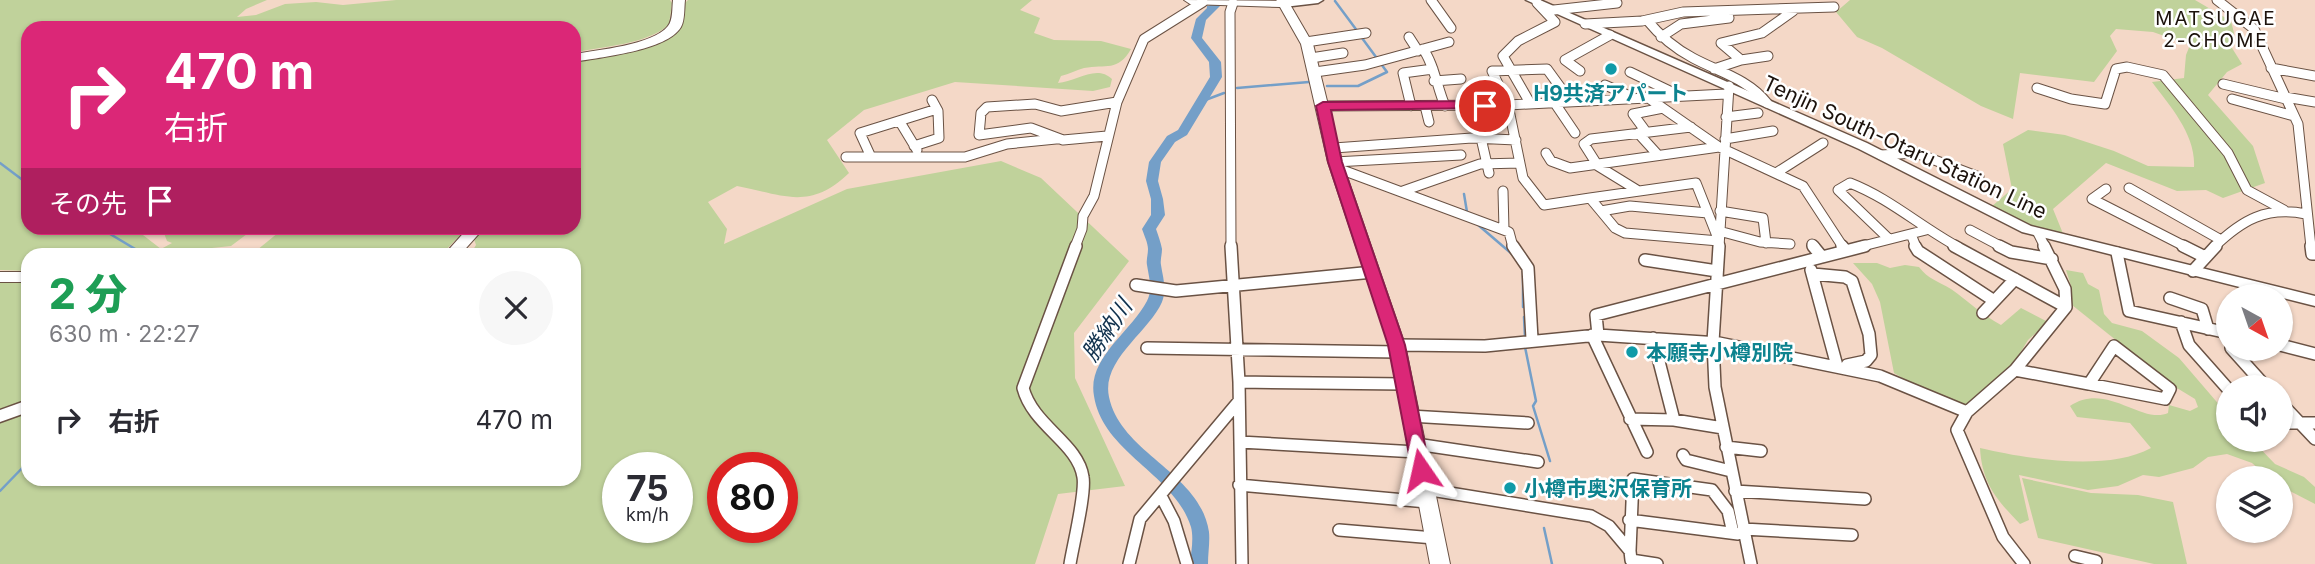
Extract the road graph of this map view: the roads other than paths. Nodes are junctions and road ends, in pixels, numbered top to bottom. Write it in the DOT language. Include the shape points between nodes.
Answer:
graph roads {
  1 [pos="679,0"];
  2 [pos="1318,0"];
  3 [pos="1431,0"];
  4 [pos="2217,0"];
  5 [pos="1534,1"];
  6 [pos="1201,2"];
  7 [pos="1282,2"];
  8 [pos="1231,3"];
  9 [pos="1617,3"];
  10 [pos="1835,7"];
  11 [pos="1554,10"];
  12 [pos="1795,10"];
  13 [pos="1727,11"];
  14 [pos="1647,20"];
  15 [pos="1585,24"];
  16 [pos="1451,28"];
  17 [pos="1366,33"];
  18 [pos="1610,36"];
  19 [pos="1409,37"];
  20 [pos="1661,37"];
  21 [pos="1449,42"];
  22 [pos="1420,50"];
  23 [pos="1343,53"];
  24 [pos="581,56"];
  25 [pos="1768,56"];
  26 [pos="1311,57"];
  27 [pos="1741,61"];
  28 [pos="2271,68"];
  29 [pos="1433,69"];
  30 [pos="1714,69"];
  31 [pos="1511,71"];
  32 [pos="1580,71"];
  33 [pos="1630,72"];
  34 [pos="2315,76"];
  35 [pos="1461,79"];
  36 [pos="1434,81"];
  37 [pos="2222,84"];
  38 [pos="1605,85"];
  39 [pos="2037,88"];
  40 [pos="1728,90"];
  41 [pos="1679,95"];
  42 [pos="1647,97"];
  43 [pos="1632,98"];
  44 [pos="2285,98"];
  45 [pos="2232,99"];
  46 [pos="1117,102"];
  47 [pos="1554,102"];
  48 [pos="1571,102"];
  49 [pos="2315,102"];
  50 [pos="1530,103"];
  51 [pos="1508,105"];
  52 [pos="1323,106"];
  53 [pos="1410,106"];
  54 [pos="1425,106"];
  55 [pos="1445,106"];
  56 [pos="1663,108"];
  57 [pos="1763,108"];
  58 [pos="2294,116"];
  59 [pos="1726,117"];
  60 [pos="900,122"];
  61 [pos="1429,122"];
  62 [pos="1691,127"];
  63 [pos="1773,131"];
  64 [pos="1575,133"];
  65 [pos="1641,133"];
  66 [pos="1107,136"];
  67 [pos="1056,138"];
  68 [pos="1481,138"];
  69 [pos="1516,140"];
  70 [pos="1428,142"];
  71 [pos="1824,143"];
  72 [pos="1723,145"];
  73 [pos="914,146"];
  74 [pos="1546,153"];
  75 [pos="1461,155"];
  76 [pos="1658,155"];
  77 [pos="1881,155"];
  78 [pos="920,156"];
  79 [pos="846,157"];
  80 [pos="871,157"];
  81 [pos="1437,157"];
  82 [pos="1335,159"];
  83 [pos="1521,163"];
  84 [pos="1596,164"];
  85 [pos="1376,167"];
  86 [pos="1488,169"];
  87 [pos="1776,173"];
  88 [pos="1447,175"];
  89 [pos="1364,176"];
  90 [pos="1979,177"];
  91 [pos="2106,188"];
  92 [pos="2129,188"];
  93 [pos="1637,190"];
  94 [pos="1403,191"];
  95 [pos="1503,191"];
  96 [pos="1590,198"];
  97 [pos="2284,210"];
  98 [pos="1601,211"];
  99 [pos="1720,211"];
  100 [pos="2309,211"];
  101 [pos="1709,213"];
  102 [pos="1504,230"];
  103 [pos="1926,230"];
  104 [pos="1970,230"];
  105 [pos="2038,233"];
  106 [pos="1912,234"];
  107 [pos="470,235"];
  108 [pos="1719,236"];
  109 [pos="1889,239"];
  110 [pos="2221,240"];
  111 [pos="1766,243"];
  112 [pos="1790,244"];
  113 [pos="1812,244"];
  114 [pos="457,248"];
  115 [pos="1845,250"];
  116 [pos="2117,253"];
  117 [pos="2315,254"];
  118 [pos="1822,257"];
  119 [pos="2203,257"];
  120 [pos="2052,259"];
  121 [pos="1645,260"];
  122 [pos="1808,260"];
  123 [pos="2193,271"];
  124 [pos="1373,272"];
  125 [pos="1813,274"];
  126 [pos="0,277"];
  127 [pos="21,277"];
  128 [pos="1717,277"];
  129 [pos="2015,279"];
  130 [pos="2233,284"];
  131 [pos="1136,285"];
  132 [pos="1233,286"];
  133 [pos="2293,297"];
  134 [pos="2170,298"];
  135 [pos="1993,300"];
  136 [pos="2315,301"];
  137 [pos="2066,307"];
  138 [pos="1983,313"];
  139 [pos="2181,322"];
  140 [pos="2208,329"];
  141 [pos="2216,331"];
  142 [pos="1595,335"];
  143 [pos="1653,338"];
  144 [pos="1532,340"];
  145 [pos="1713,342"];
  146 [pos="1147,348"];
  147 [pos="2293,348"];
  148 [pos="1397,349"];
  149 [pos="1235,351"];
  150 [pos="2314,354"];
  151 [pos="2243,361"];
  152 [pos="1837,366"];
  153 [pos="2015,370"];
  154 [pos="2216,375"];
  155 [pos="2255,375"];
  156 [pos="1239,382"];
  157 [pos="1404,384"];
  158 [pos="2088,385"];
  159 [pos="1239,401"];
  160 [pos="21,408"];
  161 [pos="1967,412"];
  162 [pos="2293,415"];
  163 [pos="0,416"];
  164 [pos="1410,416"];
  165 [pos="1630,419"];
  166 [pos="1674,420"];
  167 [pos="2293,422"];
  168 [pos="2300,422"];
  169 [pos="1528,423"];
  170 [pos="2315,423"];
  171 [pos="1723,428"];
  172 [pos="2315,439"];
  173 [pos="1240,442"];
  174 [pos="1726,447"];
  175 [pos="1416,448"];
  176 [pos="1760,451"];
  177 [pos="1647,452"];
  178 [pos="1683,455"];
  179 [pos="1538,462"];
  180 [pos="1731,471"];
  181 [pos="1239,485"];
  182 [pos="1735,491"];
  183 [pos="1426,495"];
  184 [pos="1161,496"];
  185 [pos="1865,499"];
  186 [pos="1629,520"];
  187 [pos="1339,530"];
  188 [pos="1740,532"];
  189 [pos="1852,535"];
  190 [pos="1434,538"];
  191 [pos="1630,551"];
  192 [pos="2076,556"];
  193 [pos="2099,563"];
  194 [pos="1070,564"];
  195 [pos="1129,564"];
  196 [pos="1187,564"];
  197 [pos="1242,564"];
  198 [pos="1440,564"];
  199 [pos="1657,564"];
  200 [pos="1751,564"];
  201 [pos="2024,564"];
  1 -- 24 [label="highway" via="676,25 657,39"];
  2 -- 7 [label="main road"];
  3 -- 16 [label="street"];
  4 -- 28 [label="street" via="2254,29"];
  5 -- 11 [label="main road, Tenjin South-Otaru Station Line"];
  5 -- 31 [label="street" via="1555,22 1506,50 1503,56"];
  6 -- 8 [label="highway"];
  6 -- 46 [label="street" via="1144,39"];
  7 -- 8 [label="highway"];
  7 -- 26 [label="highway"];
  8 -- 132 [label="street"];
  9 -- 11 [label="street"];
  10 -- 12 [label="street"];
  11 -- 15 [label="main road, Tenjin South-Otaru Station Line"];
  12 -- 13 [label="street"];
  12 -- 27 [label="street" via="1762,33 1721,43"];
  13 -- 14 [label="street" via="1683,12"];
  13 -- 20 [label="street" via="1729,18 1681,24"];
  14 -- 15 [label="street"];
  14 -- 20 [label="street"];
  15 -- 18 [label="main road, Tenjin South-Otaru Station Line"];
  17 -- 26 [label="street"];
  18 -- 32 [label="street" via="1565,60"];
  18 -- 40 [label="main road, Tenjin South-Otaru Station Line"];
  19 -- 22 [label="street"];
  20 -- 30 [label="street" via="1685,57"];
  21 -- 22 [label="street"];
  22 -- 26 [label="street" via="1330,71"];
  22 -- 29 [label="street" via="1432,60"];
  23 -- 26 [label="street"];
  25 -- 27 [label="street"];
  26 -- 52 [label="highway"];
  27 -- 30 [label="street"];
  28 -- 34 [label="street"];
  28 -- 44 [label="street"];
  29 -- 36 [label="street"];
  29 -- 53 [label="street" via="1403,73"];
  30 -- 57 [label="street" via="1756,90"];
  31 -- 48 [label="street" via="1547,69"];
  31 -- 50 [label="street"];
  31 -- 51 [label="street" via="1492,71"];
  33 -- 41 [label="street"];
  35 -- 36 [label="street"];
  36 -- 55 [label="street"];
  37 -- 44 [label="street"];
  38 -- 43 [label="street"];
  39 -- 97 [label="street" via="2105,104 2116,69 2159,73 2228,153 2247,190"];
  40 -- 41 [label="street"];
  40 -- 57 [label="main road, Tenjin South-Otaru Station Line"];
  40 -- 59 [label="street"];
  41 -- 42 [label="street"];
  42 -- 43 [label="street"];
  42 -- 56 [label="street"];
  43 -- 48 [label="street"];
  44 -- 49 [label="street"];
  44 -- 58 [label="street"];
  45 -- 58 [label="street"];
  46 -- 66 [label="street"];
  46 -- 67 [label="street" via="1061,111 1035,104 987,107 981,113 979,135 1031,128"];
  47 -- 48 [label="street"];
  47 -- 50 [label="street"];
  47 -- 64 [label="street"];
  50 -- 51 [label="street"];
  51 -- 55 [label="street"];
  51 -- 69 [label="street"];
  52 -- 53 [label="street"];
  52 -- 82 [label="highway"];
  53 -- 54 [label="street"];
  54 -- 55 [label="street"];
  54 -- 61 [label="street"];
  56 -- 62 [label="street"];
  56 -- 65 [label="street" via="1633,114 1644,129"];
  57 -- 59 [label="street"];
  57 -- 77 [label="main road, Tenjin South-Otaru Station Line"];
  58 -- 100 [label="street"];
  59 -- 72 [label="street"];
  60 -- 73 [label="street"];
  60 -- 73 [label="street" via="934,105 939,138"];
  60 -- 80 [label="street" via="860,133"];
  62 -- 65 [label="street"];
  62 -- 72 [label="street"];
  63 -- 72 [label="street"];
  65 -- 76 [label="street"];
  65 -- 84 [label="street" via="1591,139 1584,144"];
  66 -- 67 [label="street"];
  66 -- 194 [label="street" via="1094,195 1023,388 1029,407 1082,470"];
  67 -- 78 [label="street" via="1007,144 965,157"];
  68 -- 69 [label="street"];
  68 -- 70 [label="street"];
  68 -- 86 [label="street"];
  69 -- 83 [label="street"];
  70 -- 81 [label="street"];
  70 -- 82 [label="street"];
  71 -- 87 [label="street"];
  72 -- 76 [label="street"];
  72 -- 87 [label="street"];
  72 -- 99 [label="street"];
  73 -- 78 [label="street"];
  74 -- 84 [label="street" via="1560,166"];
  75 -- 81 [label="street"];
  76 -- 84 [label="street"];
  77 -- 90 [label="street" via="1916,153"];
  77 -- 105 [label="main road, Tenjin South-Otaru Station Line"];
  78 -- 80 [label="street"];
  79 -- 80 [label="street"];
  81 -- 82 [label="street"];
  81 -- 88 [label="street"];
  82 -- 89 [label="street"];
  82 -- 124 [label="highway"];
  83 -- 86 [label="street"];
  83 -- 96 [label="street" via="1523,177 1544,205"];
  84 -- 93 [label="street"];
  85 -- 89 [label="street"];
  86 -- 88 [label="street"];
  87 -- 115 [label="street" via="1803,186"];
  88 -- 94 [label="street"];
  89 -- 94 [label="street"];
  91 -- 119 [label="street" via="2092,199"];
  92 -- 110 [label="street"];
  93 -- 96 [label="street"];
  93 -- 101 [label="street" via="1696,183"];
  94 -- 102 [label="street"];
  95 -- 102 [label="street"];
  96 -- 98 [label="street"];
  97 -- 100 [label="street"];
  97 -- 110 [label="street" via="2256,218"];
  98 -- 101 [label="street" via="1630,206"];
  98 -- 108 [label="street" via="1625,233"];
  99 -- 108 [label="street"];
  99 -- 111 [label="street" via="1763,218"];
  100 -- 117 [label="street"];
  101 -- 108 [label="street"];
  102 -- 144 [label="street" via="1528,268"];
  103 -- 106 [label="street"];
  103 -- 109 [label="street" via="1859,185 1850,183 1838,190"];
  103 -- 129 [label="street"];
  104 -- 120 [label="street" via="2011,252"];
  105 -- 116 [label="main road, Tenjin South-Otaru Station Line"];
  105 -- 120 [label="street"];
  106 -- 109 [label="street"];
  106 -- 135 [label="street" via="1918,251"];
  107 -- 114 [label="highway"];
  108 -- 111 [label="street"];
  108 -- 128 [label="street"];
  109 -- 115 [label="street"];
  110 -- 119 [label="street"];
  111 -- 112 [label="street"];
  113 -- 118 [label="street"];
  115 -- 118 [label="street"];
  116 -- 123 [label="main road, Tenjin South-Otaru Station Line"];
  116 -- 139 [label="street" via="2129,311"];
  118 -- 122 [label="street"];
  119 -- 123 [label="street"];
  120 -- 137 [label="street" via="2065,289"];
  121 -- 128 [label="street"];
  122 -- 125 [label="street"];
  122 -- 128 [label="street"];
  123 -- 130 [label="main road, Tenjin South-Otaru Station Line"];
  124 -- 132 [label="street"];
  124 -- 148 [label="highway"];
  125 -- 152 [label="street"];
  125 -- 152 [label="street" via="1852,281 1869,334 1871,355 1866,361"];
  126 -- 127 [label="highway"];
  128 -- 142 [label="street" via="1596,315"];
  128 -- 145 [label="street"];
  129 -- 135 [label="street"];
  129 -- 137 [label="street"];
  131 -- 132 [label="street" via="1176,290"];
  132 -- 149 [label="street"];
  133 -- 136 [label="main road, Tenjin South-Otaru Station Line"];
  134 -- 140 [label="street" via="2203,309"];
  135 -- 138 [label="street"];
  137 -- 153 [label="street"];
  139 -- 140 [label="street"];
  139 -- 154 [label="street" via="2189,345"];
  140 -- 141 [label="street"];
  142 -- 143 [label="street"];
  142 -- 144 [label="street"];
  142 -- 165 [label="street"];
  143 -- 145 [label="street"];
  143 -- 166 [label="street"];
  144 -- 148 [label="street"];
  145 -- 152 [label="street"];
  145 -- 171 [label="street"];
  146 -- 149 [label="street"];
  147 -- 150 [label="street"];
  148 -- 149 [label="street"];
  148 -- 157 [label="highway"];
  149 -- 156 [label="street"];
  151 -- 155 [label="street"];
  152 -- 161 [label="street" via="1880,376"];
  153 -- 158 [label="street"];
  153 -- 161 [label="street"];
  156 -- 157 [label="street"];
  156 -- 159 [label="street"];
  157 -- 164 [label="highway"];
  158 -- 158 [label="street" via="2165,399 2170,389 2114,346"];
  159 -- 173 [label="street"];
  159 -- 184 [label="street"];
  160 -- 163 [label="main road"];
  161 -- 201 [label="street" via="1957,430 2003,537"];
  162 -- 168 [label="street"];
  164 -- 169 [label="street"];
  164 -- 175 [label="highway"];
  165 -- 166 [label="street"];
  165 -- 177 [label="street"];
  166 -- 171 [label="street"];
  167 -- 168 [label="street"];
  168 -- 170 [label="street"];
  168 -- 172 [label="street"];
  171 -- 174 [label="street"];
  173 -- 175 [label="street"];
  173 -- 181 [label="street"];
  174 -- 176 [label="street"];
  174 -- 180 [label="street"];
  175 -- 179 [label="street"];
  175 -- 183 [label="highway"];
  178 -- 180 [label="street" via="1686,460"];
  180 -- 182 [label="street"];
  181 -- 183 [label="street"];
  181 -- 197 [label="street"];
  182 -- 185 [label="street"];
  182 -- 188 [label="street"];
  183 -- 190 [label="highway"];
  183 -- 191 [label="street" via="1591,516 1614,528"];
  184 -- 195 [label="street" via="1140,519"];
  184 -- 196 [label="street"];
  186 -- 188 [label="street"];
  186 -- 188 [label="street" via="1633,479 1712,490"];
  186 -- 191 [label="street"];
  187 -- 190 [label="street"];
  188 -- 189 [label="street"];
  188 -- 200 [label="street"];
  190 -- 198 [label="highway"];
  191 -- 199 [label="street" via="1631,560"];
  192 -- 193 [label="street"];
}
